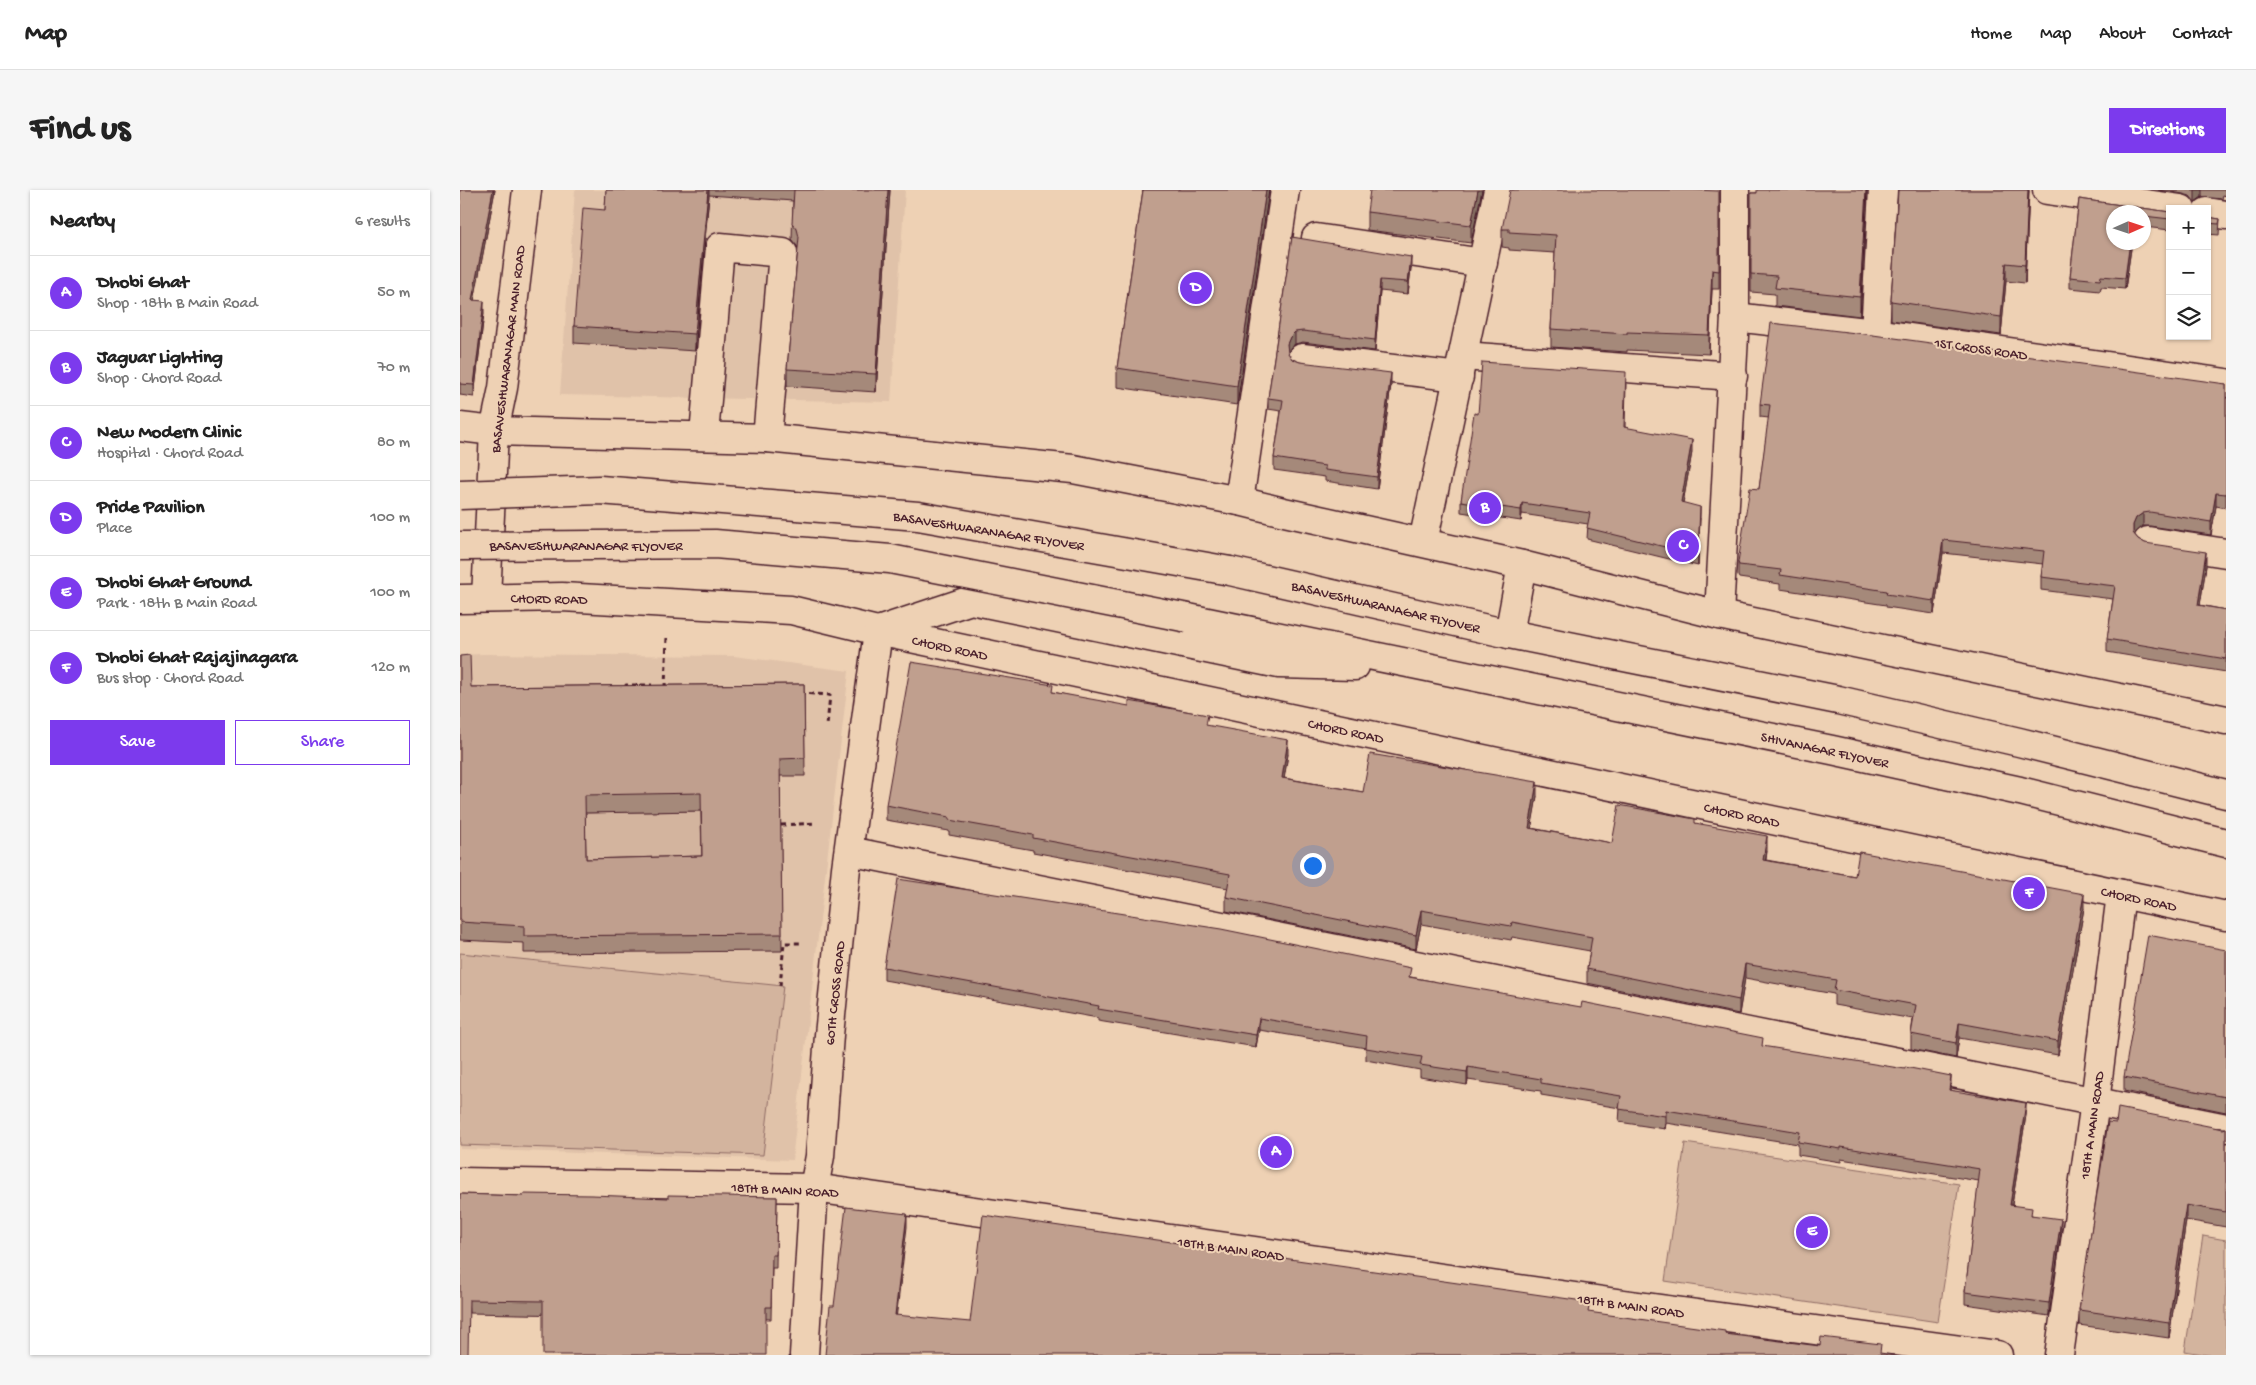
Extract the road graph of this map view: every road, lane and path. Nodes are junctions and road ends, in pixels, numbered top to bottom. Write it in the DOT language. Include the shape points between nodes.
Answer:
graph roads {
  1 [pos="527,190"];
  2 [pos="1285,190"];
  3 [pos="1498,190"];
  4 [pos="1735,190"];
  5 [pos="1883,190"];
  6 [pos="2047,190"];
  7 [pos="2166,207"];
  8 [pos="2211,213"];
  9 [pos="2226,215"];
  10 [pos="1316,238"];
  11 [pos="1483,263"];
  12 [pos="1736,317"];
  13 [pos="1875,333"];
  14 [pos="1302,358"];
  15 [pos="1461,366"];
  16 [pos="1733,376"];
  17 [pos="2226,383"];
  18 [pos="460,427"];
  19 [pos="494,431"];
  20 [pos="704,436"];
  21 [pos="767,438"];
  22 [pos="460,495"];
  23 [pos="1239,500"];
  24 [pos="2148,541"];
  25 [pos="1423,542"];
  26 [pos="460,546"];
  27 [pos="2226,553"];
  28 [pos="1522,565"];
  29 [pos="473,598"];
  30 [pos="1719,615"];
  31 [pos="878,631"];
  32 [pos="1509,634"];
  33 [pos="1421,667"];
  34 [pos="665,670"];
  35 [pos="665,686"];
  36 [pos="674,686"];
  37 [pos="791,693"];
  38 [pos="626,694"];
  39 [pos="2226,720"];
  40 [pos="827,734"];
  41 [pos="2226,794"];
  42 [pos="781,825"];
  43 [pos="819,831"];
  44 [pos="2226,843"];
  45 [pos="849,851"];
  46 [pos="2121,894"];
  47 [pos="2226,916"];
  48 [pos="809,943"];
  49 [pos="780,986"];
  50 [pos="2095,1102"];
  51 [pos="2226,1128"];
  52 [pos="460,1182"];
  53 [pos="814,1188"];
  54 [pos="804,1355"];
  55 [pos="1998,1355"];
  56 [pos="2058,1355"];
  1 -- 19 [label="street, BASAVESHWARANAGAR MAIN ROAD" via="503,388"];
  2 -- 23 [label="street"];
  3 -- 11 [label="street"];
  4 -- 12 [label="street"];
  5 -- 13 [label="street"];
  6 -- 7 [label="street"];
  8 -- 9 [label="street"];
  10 -- 11 [label="street"];
  11 -- 15 [label="street"];
  12 -- 13 [label="street, 1ST CROSS ROAD"];
  12 -- 16 [label="street"];
  13 -- 17 [label="street, 1ST CROSS ROAD"];
  14 -- 15 [label="street"];
  15 -- 16 [label="street"];
  15 -- 25 [label="street"];
  16 -- 30 [label="street"];
  18 -- 19 [label="street"];
  19 -- 20 [label="street"];
  19 -- 29 [label="street, BASAVESHWARANAGAR MAIN ROAD"];
  20 -- 21 [label="street"];
  20 -- 21 [label="street" via="720,247 783,253"];
  21 -- 23 [label="street" via="1073,469"];
  22 -- 32 [label="street, BASAVESHWARANAGAR FLYOVER, bridge" via="600,490 918,516 1230,571"];
  23 -- 25 [label="street"];
  24 -- 27 [label="street"];
  25 -- 28 [label="street"];
  26 -- 33 [label="street, BASAVESHWARANAGAR FLYOVER, bridge" via="715,544 890,559"];
  28 -- 30 [label="street"];
  28 -- 32 [label="street"];
  29 -- 31 [label="street, CHORD ROAD" via="582,598 791,610"];
  30 -- 39 [label="street"];
  31 -- 33 [label="street" via="971,600 1279,664"];
  31 -- 45 [label="street, 60TH CROSS ROAD"];
  31 -- 46 [label="street, CHORD ROAD"];
  32 -- 41 [label="street" via="1838,700"];
  33 -- 44 [label="street, SHIVANAGAR FLYOVER" via="2020,791"];
  34 -- 35 [label="path"];
  35 -- 36 [label="path"];
  35 -- 38 [label="path" via="626,685"];
  37 -- 40 [label="path" via="830,695"];
  42 -- 43 [label="path" via="820,823"];
  45 -- 50 [label="street"];
  45 -- 53 [label="street, 60TH CROSS ROAD" via="820,1156"];
  46 -- 47 [label="street, CHORD ROAD"];
  46 -- 50 [label="street, 18TH A MAIN ROAD"];
  48 -- 49 [label="path" via="784,944"];
  50 -- 51 [label="street"];
  50 -- 56 [label="street, 18TH A MAIN ROAD"];
  52 -- 53 [label="street, 18TH B MAIN ROAD"];
  53 -- 54 [label="street, 60TH CROSS ROAD"];
  53 -- 55 [label="street, 18TH B MAIN ROAD" via="1604,1302"];
}
